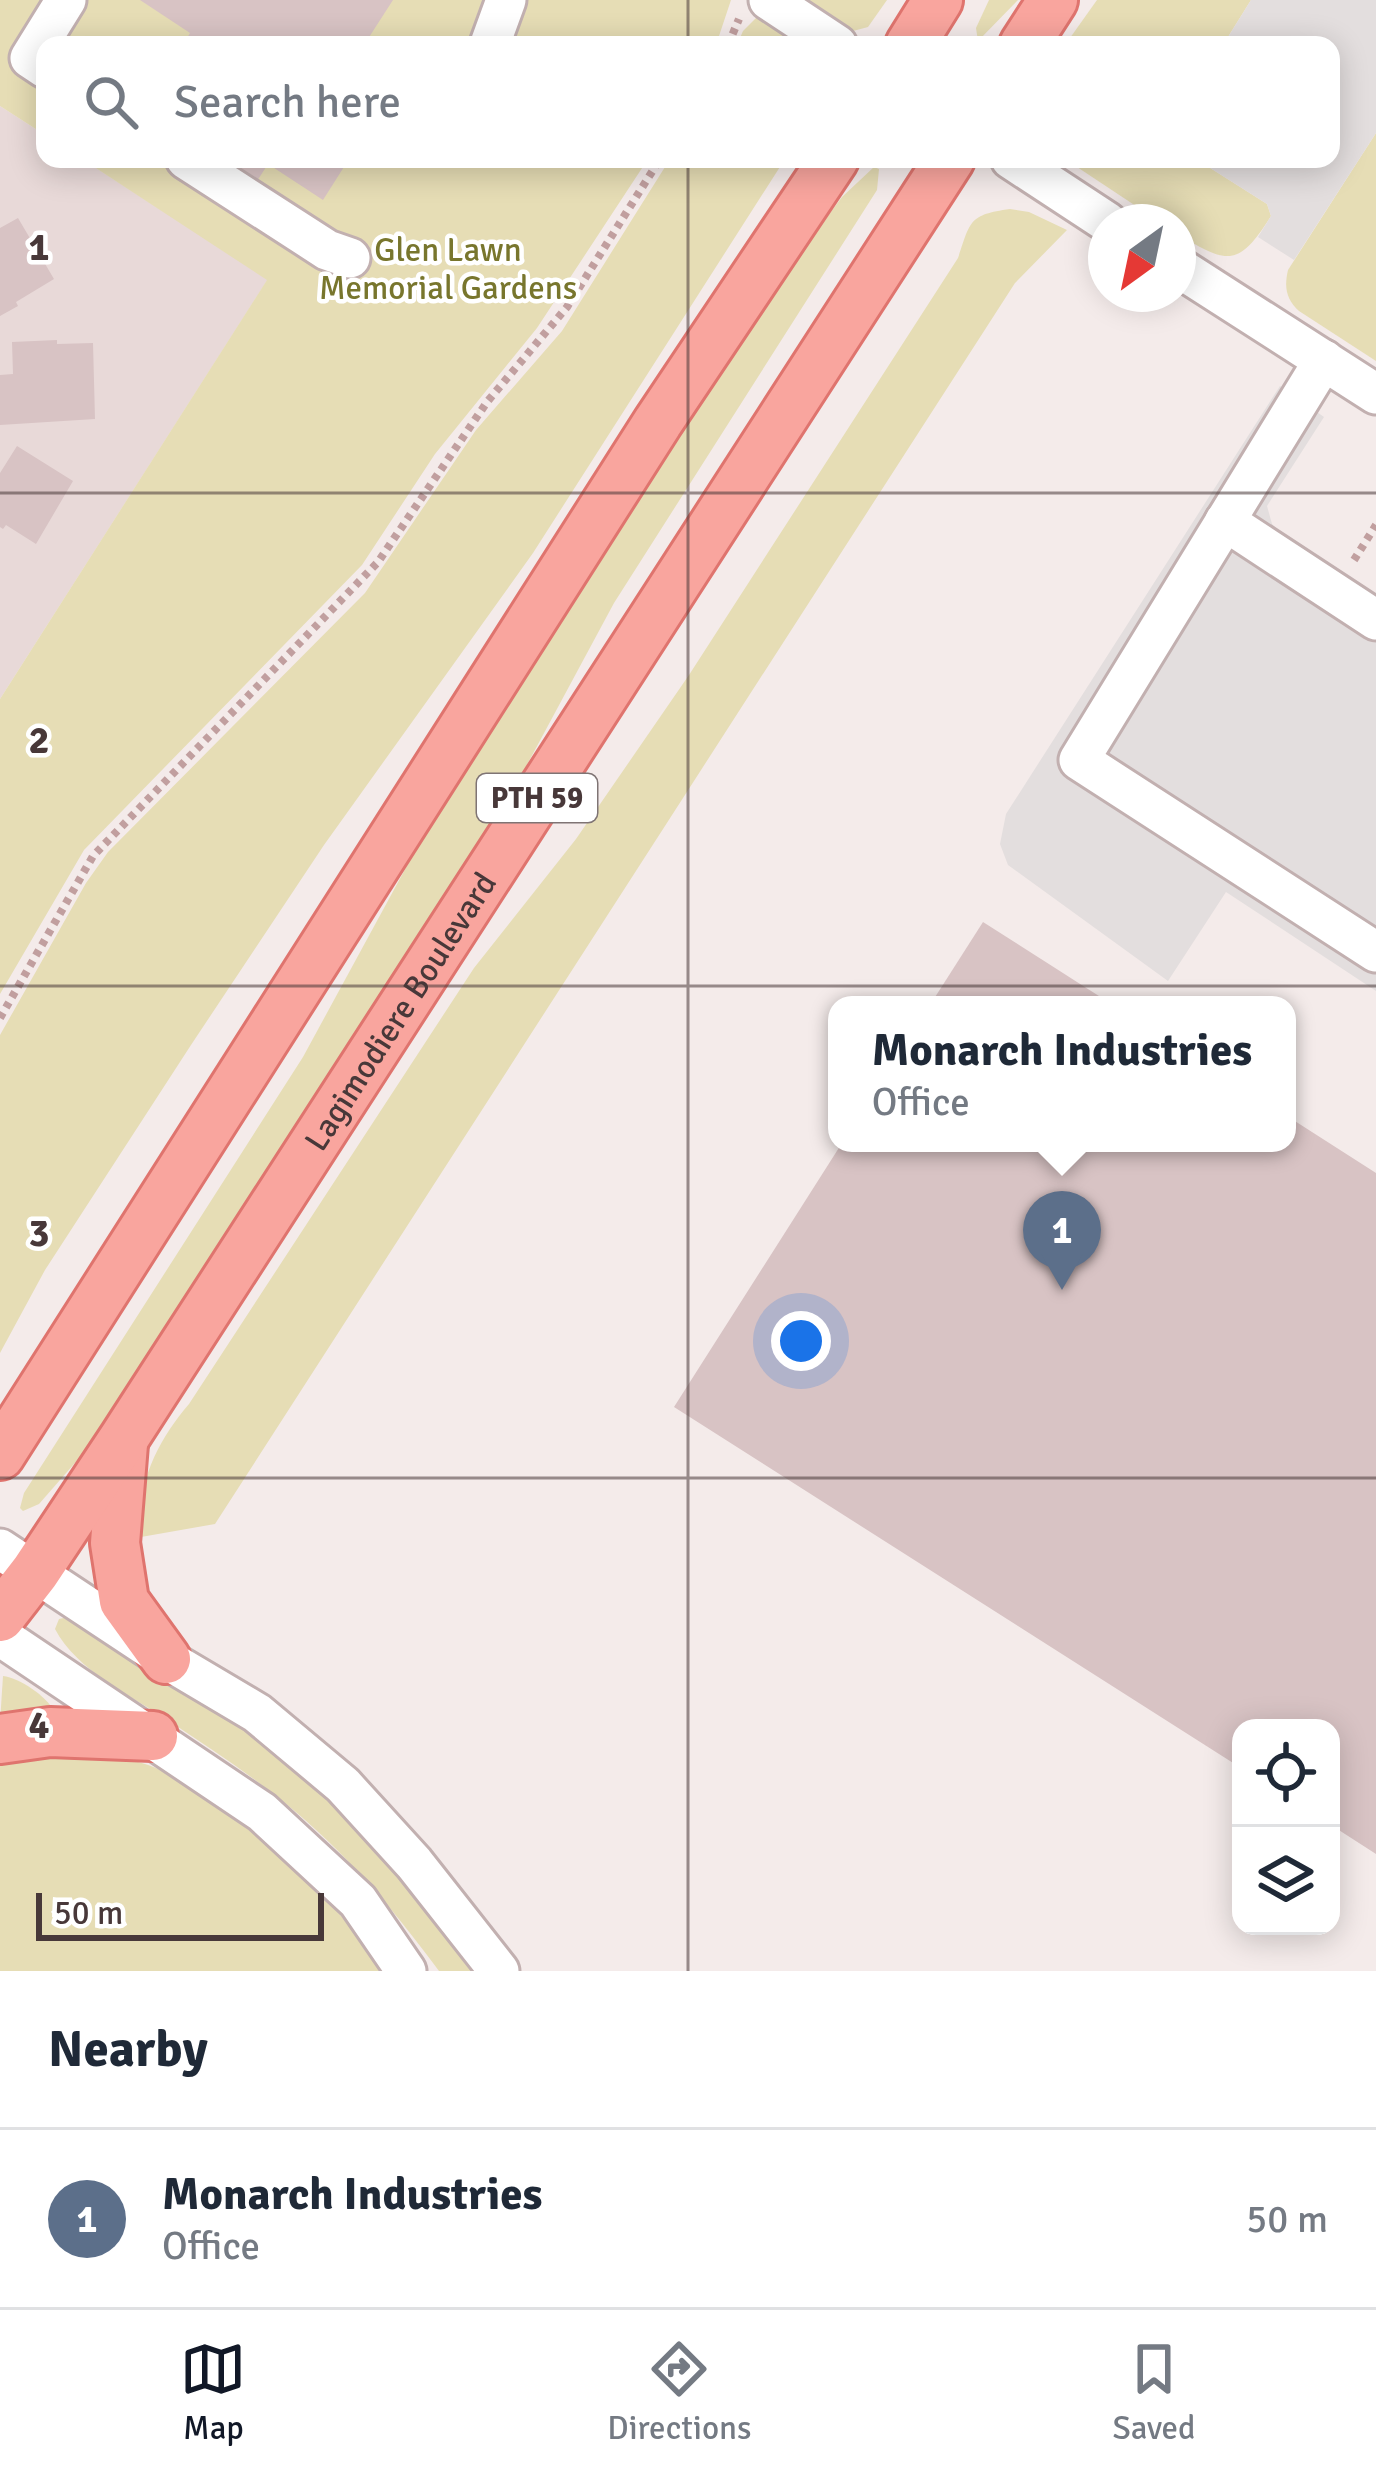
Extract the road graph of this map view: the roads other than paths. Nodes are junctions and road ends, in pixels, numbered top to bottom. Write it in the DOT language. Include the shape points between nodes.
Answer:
graph roads {
  1 [pos="66,0"];
  2 [pos="506,0"];
  3 [pos="769,0"];
  4 [pos="938,0"];
  5 [pos="1053,0"];
  6 [pos="44,36"];
  7 [pos="493,36"];
  8 [pos="823,36"];
  9 [pos="916,36"];
  10 [pos="1030,36"];
  11 [pos="200,168"];
  12 [pos="829,168"];
  13 [pos="944,168"];
  14 [pos="1025,168"];
  15 [pos="1088,210"];
  16 [pos="350,259"];
  17 [pos="1196,278"];
  18 [pos="1324,360"];
  19 [pos="1376,394"];
  20 [pos="1225,521"];
  21 [pos="1376,620"];
  22 [pos="1376,952"];
  23 [pos="56,1369"];
  24 [pos="0,1393"];
  25 [pos="124,1438"];
  26 [pos="0,1455"];
  27 [pos="17,1561"];
  28 [pos="0,1617"];
  29 [pos="0,1636"];
  30 [pos="166,1659"];
  31 [pos="153,1736"];
  32 [pos="0,1738"];
  33 [pos="406,1971"];
  34 [pos="499,1971"];
  1 -- 6 [label="street"];
  2 -- 7 [label="street"];
  3 -- 8 [label="street"];
  4 -- 9 [label="main road"];
  5 -- 10 [label="main road"];
  11 -- 16 [label="street"];
  12 -- 23 [label="main road, PTH 59" via="658,422"];
  13 -- 25 [label="main road, Lagimodiere Boulevard / PTH 59"];
  14 -- 15 [label="street"];
  17 -- 18 [label="street"];
  18 -- 19 [label="street"];
  18 -- 20 [label="street"];
  20 -- 21 [label="street"];
  20 -- 22 [label="street" via="1079,760"];
  23 -- 24 [label="main road"];
  23 -- 26 [label="main road, PTH 59"];
  25 -- 27 [label="main road, Lagimodiere Boulevard / PTH 59"];
  25 -- 30 [label="main road" via="115,1543 124,1601"];
  27 -- 28 [label="main road, Lagimodiere Boulevard / PTH 59"];
  27 -- 30 [label="street"];
  29 -- 31 [label="street"];
  30 -- 34 [label="street" via="257,1714 343,1785"];
  31 -- 32 [label="main road"];
  31 -- 33 [label="street" via="262,1812 358,1900"];
}
